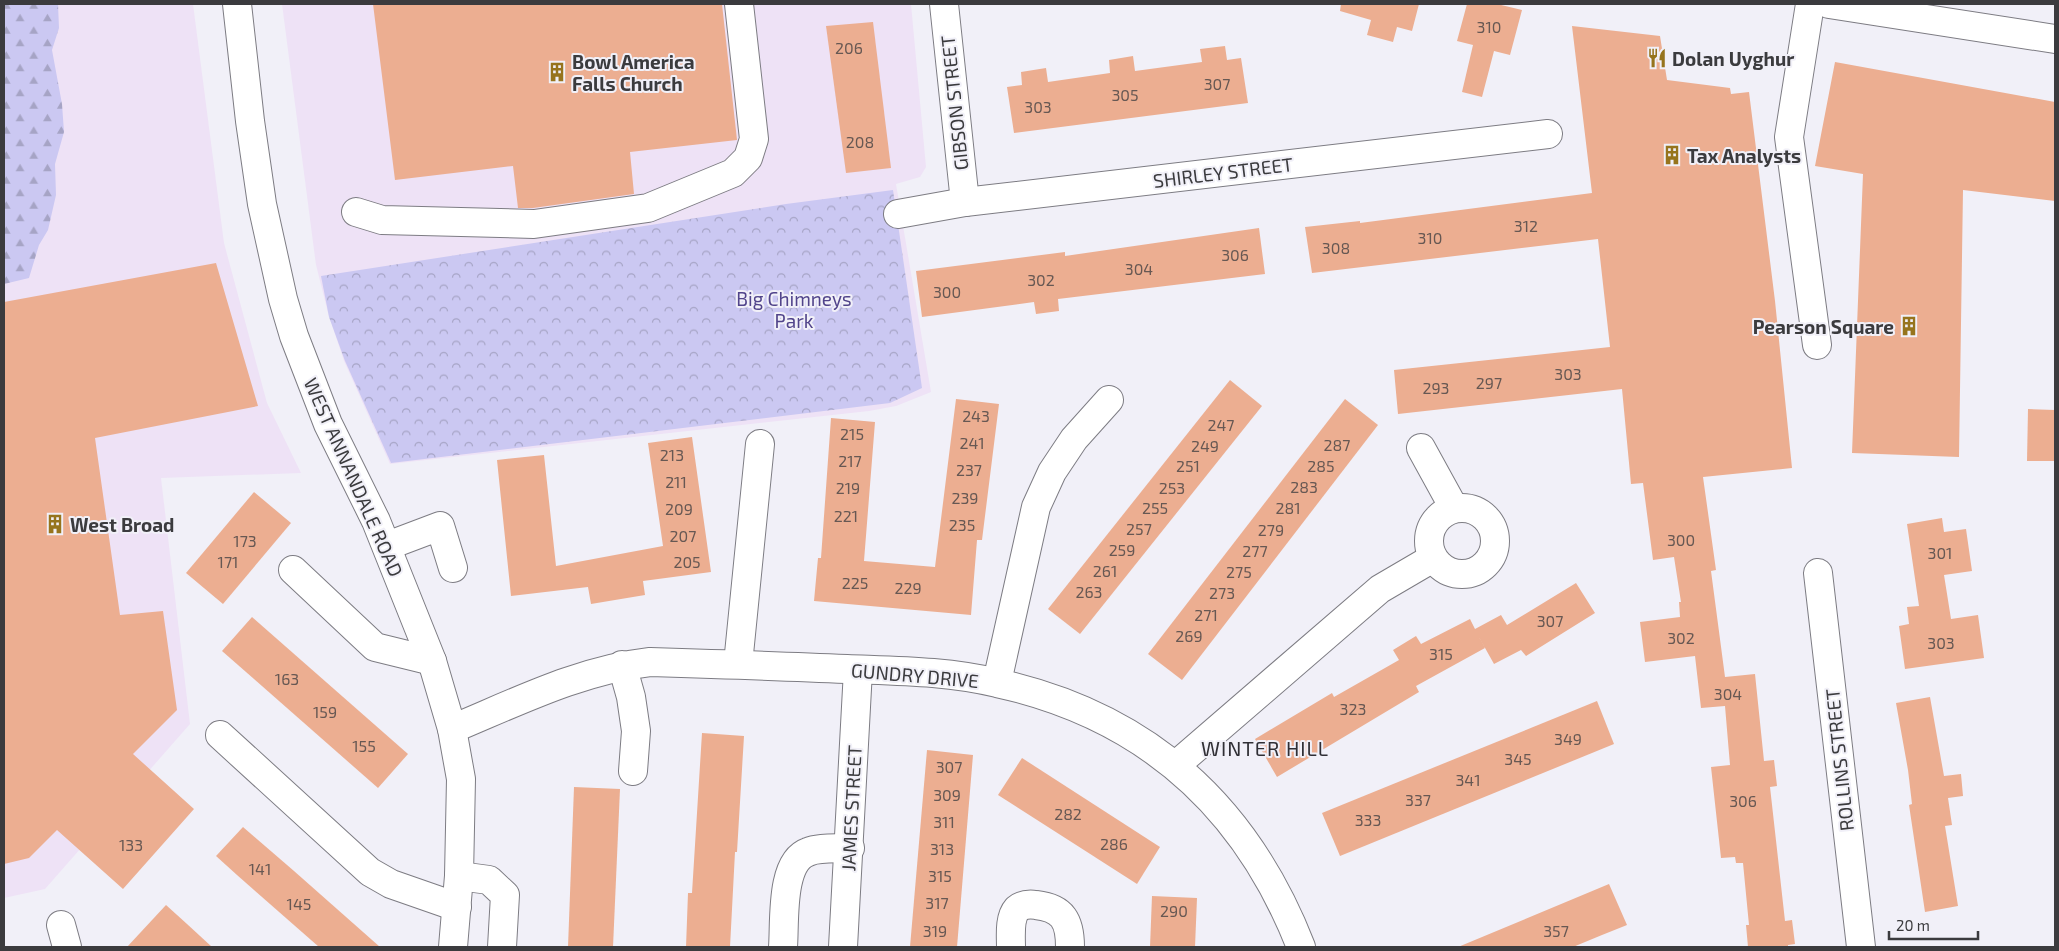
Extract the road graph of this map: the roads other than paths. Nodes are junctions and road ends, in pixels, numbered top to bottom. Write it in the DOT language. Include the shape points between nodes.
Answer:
graph roads {
  1 [pos="237,4"];
  2 [pos="739,4"];
  3 [pos="944,4"];
  4 [pos="1810,4"];
  5 [pos="1829,4"];
  6 [pos="2055,39"];
  7 [pos="1548,134"];
  8 [pos="965,202"];
  9 [pos="356,212"];
  10 [pos="898,214"];
  11 [pos="1817,345"];
  12 [pos="1109,400"];
  13 [pos="760,444"];
  14 [pos="1421,448"];
  15 [pos="1454,508"];
  16 [pos="386,546"];
  17 [pos="1433,558"];
  18 [pos="453,568"];
  19 [pos="293,570"];
  20 [pos="1818,573"];
  21 [pos="432,661"];
  22 [pos="738,664"];
  23 [pos="622,665"];
  24 [pos="858,670"];
  25 [pos="996,682"];
  26 [pos="452,729"];
  27 [pos="220,735"];
  28 [pos="1176,765"];
  29 [pos="633,771"];
  30 [pos="850,848"];
  31 [pos="460,876"];
  32 [pos="457,907"];
  33 [pos="452,947"];
  34 [pos="502,947"];
  35 [pos="783,947"];
  36 [pos="843,947"];
  37 [pos="1011,947"];
  38 [pos="1070,947"];
  39 [pos="1301,947"];
  40 [pos="1861,947"];
  1 -- 16 [label="street, WEST ANNANDALE ROAD" via="262,204 283,299 328,424"];
  2 -- 9 [label="street" via="754,139 748,158 733,173 648,208 534,224 382,220"];
  3 -- 8 [label="street, GIBSON STREET"];
  4 -- 11 [label="street" via="1789,137"];
  5 -- 6 [label="street"];
  7 -- 8 [label="street, SHIRLEY STREET"];
  8 -- 10 [label="street, SHIRLEY STREET"];
  12 -- 25 [label="street" via="1074,440 1052,472 1036,507"];
  13 -- 22 [label="street"];
  14 -- 15 [label="street"];
  15 -- 17 [label="street" via="1436,519 1428,541"];
  15 -- 17 [label="street" via="1473,509 1489,522 1496,541 1488,562 1467,574 1442,568"];
  16 -- 18 [label="street" via="440,526"];
  16 -- 21 [label="street, WEST ANNANDALE ROAD"];
  17 -- 28 [label="street" via="1380,588"];
  19 -- 21 [label="street" via="375,647"];
  20 -- 40 [label="street, ROLLINS STREET"];
  21 -- 26 [label="street, WEST ANNANDALE ROAD"];
  22 -- 23 [label="street, GUNDRY DRIVE" via="650,662"];
  22 -- 24 [label="street, GUNDRY DRIVE"];
  23 -- 26 [label="street, GUNDRY DRIVE" via="581,675"];
  23 -- 29 [label="street" via="636,731"];
  24 -- 25 [label="street, GUNDRY DRIVE" via="927,672"];
  24 -- 30 [label="street, JAMES STREET"];
  25 -- 28 [label="street, GUNDRY DRIVE" via="1099,717 1135,736"];
  26 -- 31 [label="street, WEST ANNANDALE ROAD" via="461,779"];
  27 -- 32 [label="street" via="370,872 390,884"];
  28 -- 39 [label="street, GUNDRY DRIVE" via="1200,786 1270,879"];
  30 -- 35 [label="street" via="808,851 796,860 788,873"];
  30 -- 36 [label="street, JAMES STREET"];
  31 -- 32 [label="street, WEST ANNANDALE ROAD"];
  31 -- 34 [label="street" via="489,880 505,895"];
  32 -- 33 [label="street, WEST ANNANDALE ROAD"];
  37 -- 38 [label="street" via="1012,919 1026,904 1048,906 1061,914 1070,929"];
}
